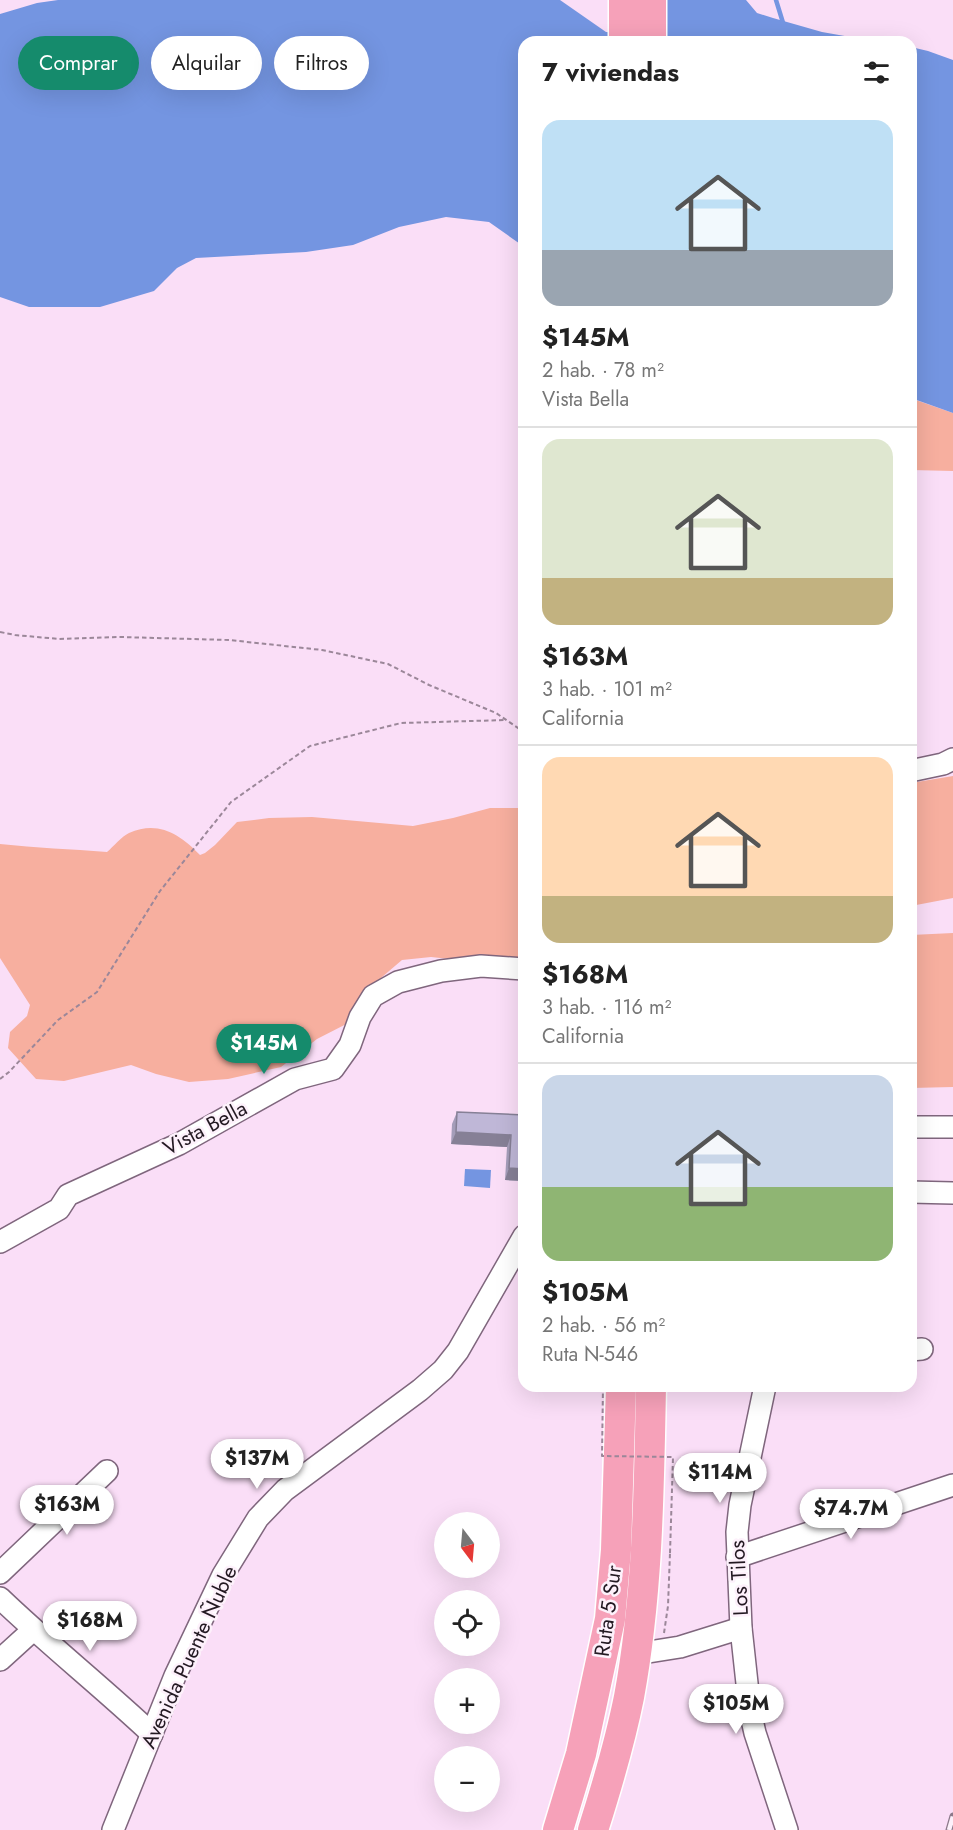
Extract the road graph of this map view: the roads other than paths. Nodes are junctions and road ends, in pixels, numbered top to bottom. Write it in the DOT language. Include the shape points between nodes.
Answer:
graph roads {
  1 [pos="624,0"];
  2 [pos="651,0"];
  3 [pos="624,36"];
  4 [pos="651,36"];
  5 [pos="953,759"];
  6 [pos="917,770"];
  7 [pos="518,969"];
  8 [pos="917,1127"];
  9 [pos="953,1127"];
  10 [pos="917,1192"];
  11 [pos="953,1193"];
  12 [pos="0,1242"];
  13 [pos="518,1246"];
  14 [pos="621,1392"];
  15 [pos="651,1392"];
  16 [pos="764,1392"];
  17 [pos="107,1471"];
  18 [pos="953,1485"];
  19 [pos="736,1557"];
  20 [pos="0,1573"];
  21 [pos="0,1598"];
  22 [pos="741,1628"];
  23 [pos="33,1630"];
  24 [pos="648,1653"];
  25 [pos="0,1660"];
  26 [pos="152,1734"];
  27 [pos="113,1830"];
  28 [pos="558,1830"];
  29 [pos="593,1830"];
  30 [pos="787,1830"];
  1 -- 3 [label="highway"];
  2 -- 4 [label="highway"];
  5 -- 6 [label="street"];
  7 -- 12 [label="street, Vista Bella" via="481,966 398,982 373,996 350,1045 333,1069 295,1079 179,1144 68,1195 59,1209"];
  8 -- 9 [label="street"];
  10 -- 11 [label="street"];
  13 -- 26 [label="street, Avenida Puente Ñuble" via="443,1370 285,1490 258,1518 223,1575"];
  14 -- 28 [label="highway, Ruta 5 Sur" via="610,1619 581,1754"];
  15 -- 24 [label="highway, Ruta 5 Sur" via="646,1557"];
  16 -- 19 [label="street, Los Tilos" via="740,1505"];
  17 -- 20 [label="street"];
  18 -- 19 [label="street"];
  19 -- 22 [label="street, Los Tilos"];
  21 -- 23 [label="street"];
  22 -- 24 [label="street"];
  22 -- 30 [label="street, Los Tilos" via="755,1733"];
  23 -- 25 [label="street"];
  23 -- 26 [label="street"];
  24 -- 29 [label="highway, Ruta 5 Sur" via="628,1699"];
  26 -- 27 [label="street, Avenida Puente Ñuble"];
}
